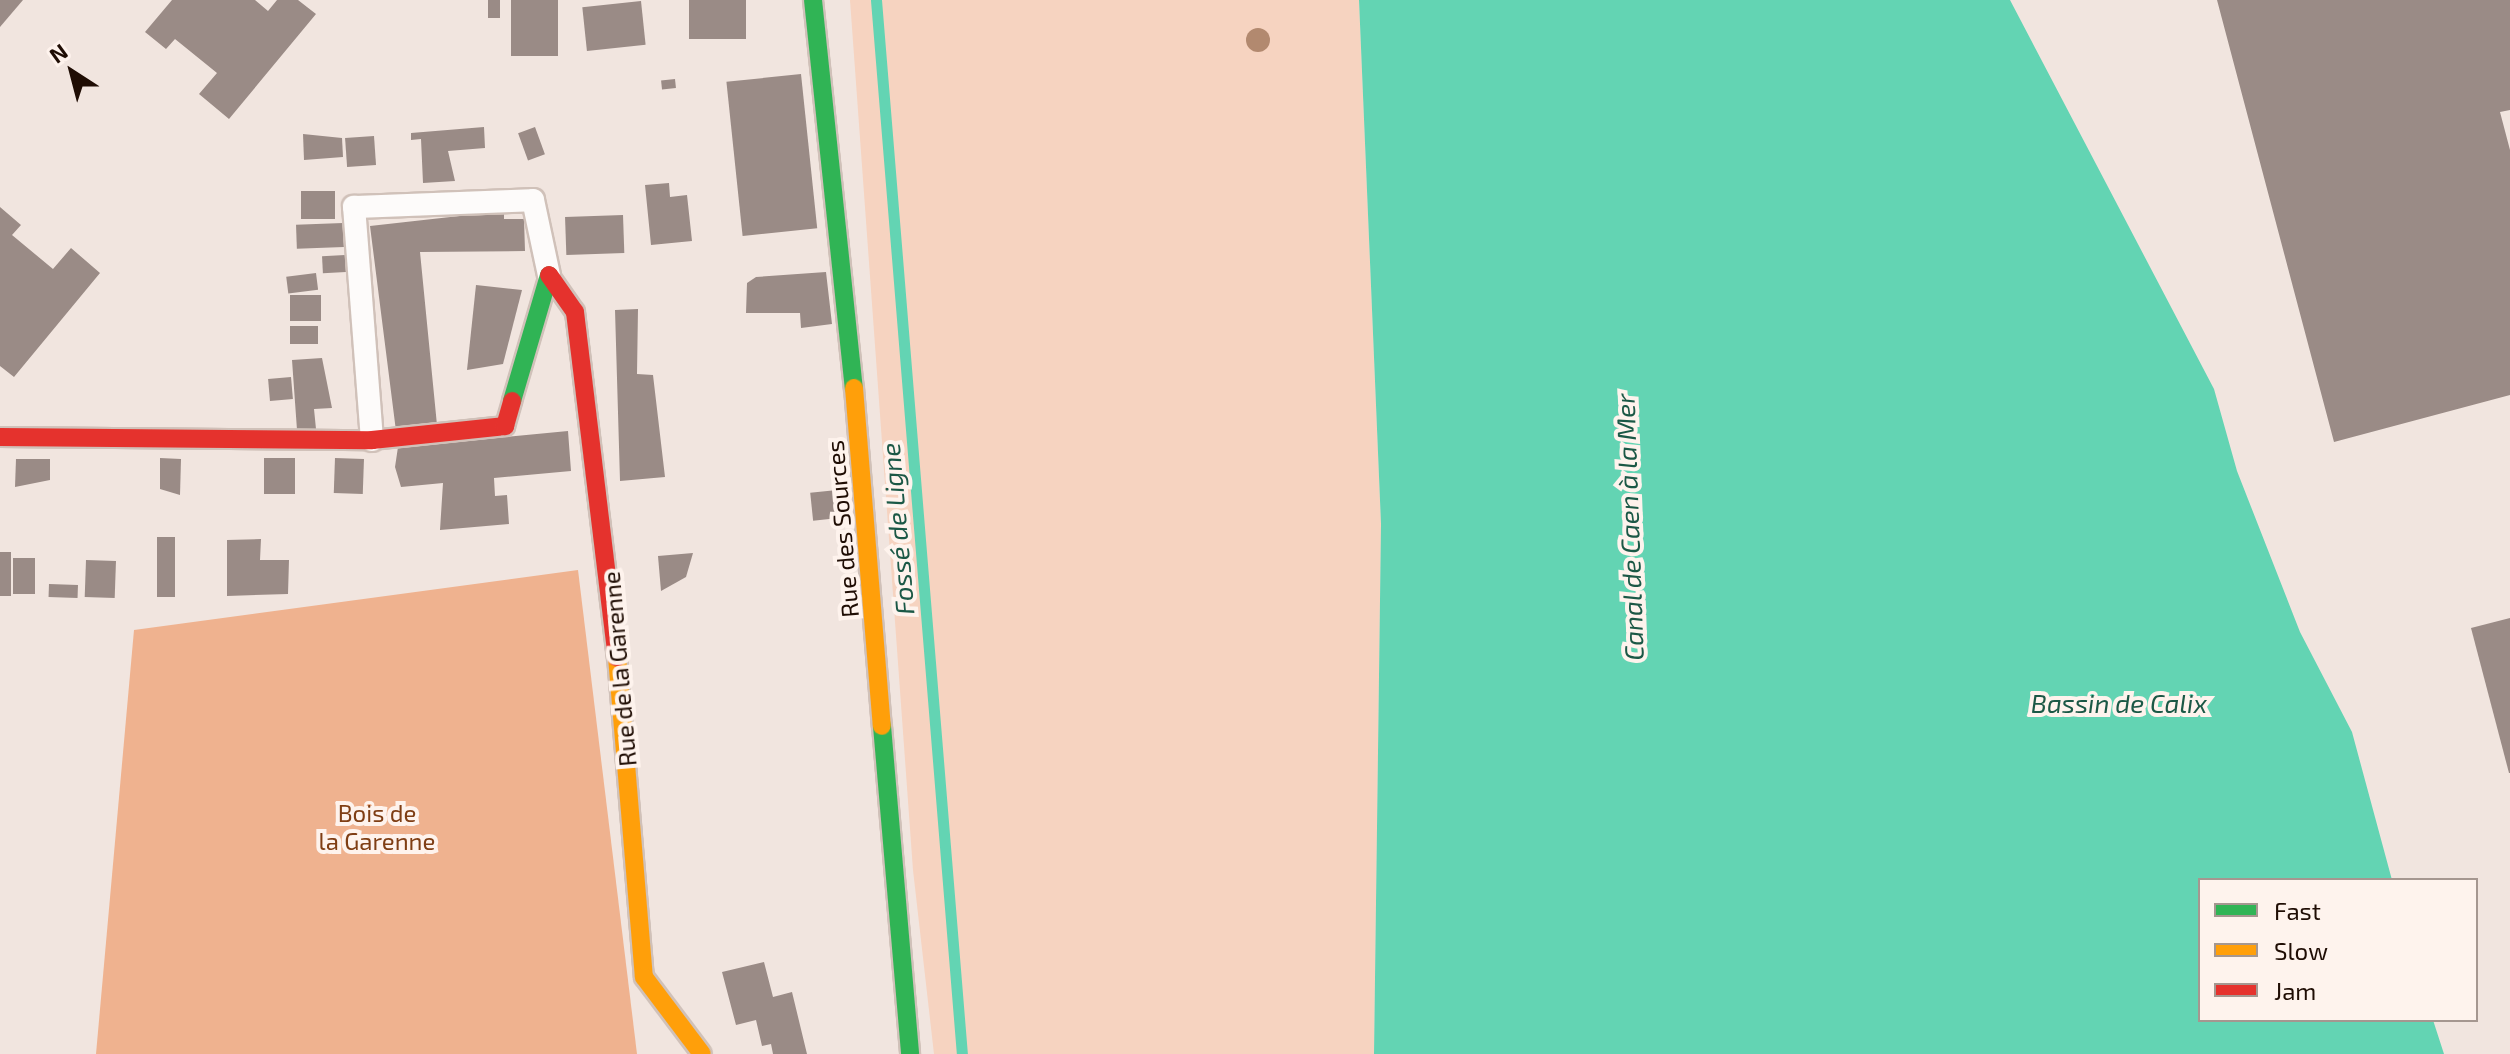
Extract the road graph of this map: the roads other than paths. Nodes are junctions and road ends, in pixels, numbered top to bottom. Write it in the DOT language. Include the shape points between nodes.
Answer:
graph roads {
  1 [pos="813,0"];
  2 [pos="549,275"];
  3 [pos="0,437"];
  4 [pos="372,440"];
  5 [pos="702,1054"];
  6 [pos="910,1054"];
  1 -- 6 [label="street, Rue des Sources" via="844,270"];
  2 -- 4 [label="street, Rue de la Garenne" via="505,426"];
  2 -- 4 [label="lane, Rue de la Garenne" via="533,200 354,207"];
  2 -- 5 [label="street, Rue de la Garenne" via="575,312 605,526 644,977"];
  3 -- 4 [label="street, Rue de la Garenne"];
}
